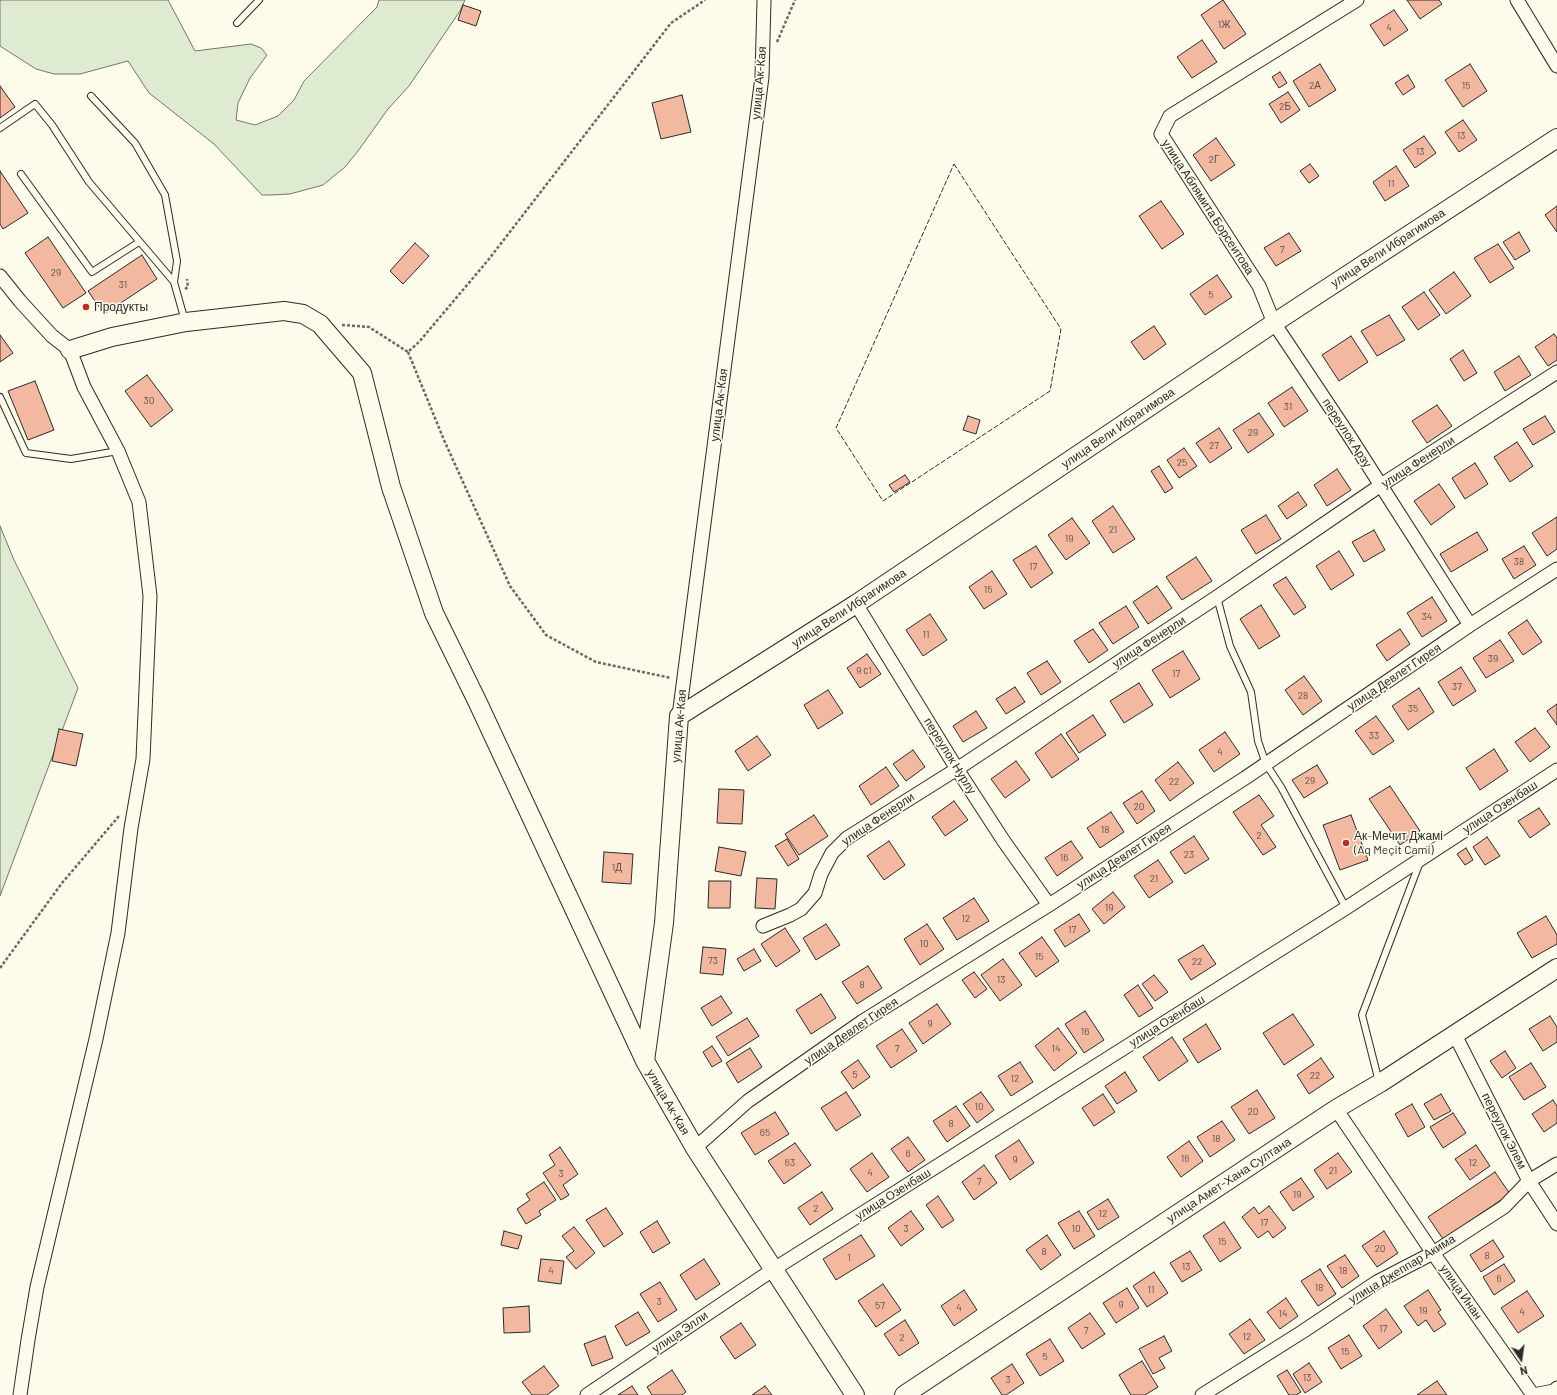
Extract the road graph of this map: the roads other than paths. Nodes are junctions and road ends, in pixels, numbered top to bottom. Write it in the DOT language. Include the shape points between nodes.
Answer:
graph roads {
  1 [pos="259,0"];
  2 [pos="764,0"];
  3 [pos="1357,0"];
  4 [pos="1517,0"];
  5 [pos="236,23"];
  6 [pos="1557,66"];
  7 [pos="91,96"];
  8 [pos="0,128"];
  9 [pos="1557,138"];
  10 [pos="21,174"];
  11 [pos="139,242"];
  12 [pos="0,276"];
  13 [pos="174,282"];
  14 [pos="186,322"];
  15 [pos="1274,323"];
  16 [pos="70,350"];
  17 [pos="1557,372"];
  18 [pos="0,397"];
  19 [pos="118,451"];
  20 [pos="1381,486"];
  21 [pos="1557,569"];
  22 [pos="1217,597"];
  23 [pos="856,604"];
  24 [pos="1470,625"];
  25 [pos="679,716"];
  26 [pos="1266,764"];
  27 [pos="957,769"];
  28 [pos="1557,770"];
  29 [pos="1421,859"];
  30 [pos="1049,905"];
  31 [pos="1346,908"];
  32 [pos="763,926"];
  33 [pos="1556,970"];
  34 [pos="1455,1035"];
  35 [pos="645,1061"];
  36 [pos="1380,1084"];
  37 [pos="1336,1109"];
  38 [pos="695,1148"];
  39 [pos="1557,1164"];
  40 [pos="1529,1181"];
  41 [pos="1557,1224"];
  42 [pos="1433,1253"];
  43 [pos="774,1268"];
  44 [pos="1557,1388"];
  45 [pos="20,1395"];
  46 [pos="587,1395"];
  47 [pos="855,1395"];
  48 [pos="904,1395"];
  49 [pos="1202,1395"];
  50 [pos="1533,1395"];
  1 -- 5 [label="lane"];
  2 -- 25 [label="street, улица Ак-Кая" via="762,77"];
  3 -- 15 [label="street, улица Аблямита Борсеитова" via="1170,116 1161,134 1259,286"];
  4 -- 6 [label="street"];
  7 -- 13 [label="lane" via="135,143 165,195 177,261"];
  8 -- 11 [label="lane" via="35,104 89,182"];
  9 -- 15 [label="street, улица Вели Ибрагимова"];
  10 -- 11 [label="lane" via="92,272"];
  11 -- 13 [label="lane"];
  12 -- 16 [label="street" via="52,336"];
  13 -- 14 [label="lane"];
  14 -- 16 [label="street" via="112,337"];
  14 -- 35 [label="street" via="284,311 303,314 320,324 362,373 391,487 434,613"];
  15 -- 20 [label="street, переулок Арзу"];
  15 -- 23 [label="street, улица Вели Ибрагимова"];
  16 -- 19 [label="street" via="84,387"];
  17 -- 20 [label="street, улица Фенерли"];
  18 -- 19 [label="lane" via="26,453 72,459"];
  19 -- 45 [label="street" via="139,502 150,596 143,759 118,933 96,1039 37,1287"];
  20 -- 22 [label="street, улица Фенерли"];
  20 -- 24 [label="street, переулок Арзу"];
  21 -- 24 [label="street, улица Девлет Гирея"];
  22 -- 26 [label="lane" via="1230,646 1251,692 1258,742"];
  22 -- 27 [label="street, улица Фенерли"];
  23 -- 25 [label="street, улица Вели Ибрагимова"];
  23 -- 27 [label="street, переулок Нурлу"];
  24 -- 26 [label="street, улица Девлет Гирея"];
  25 -- 35 [label="street, улица Ак-Кая" via="664,924"];
  26 -- 30 [label="street, улица Девлет Гирея"];
  26 -- 31 [label="lane"];
  27 -- 30 [label="street, переулок Нурлу"];
  27 -- 32 [label="street, улица Фенерли" via="847,838 832,852 815,893 801,909"];
  28 -- 29 [label="street, улица Озенбаш"];
  29 -- 31 [label="street, улица Озенбаш"];
  29 -- 36 [label="lane" via="1362,1015"];
  30 -- 38 [label="street, улица Девлет Гирея" via="863,1021 748,1101"];
  31 -- 43 [label="street, улица Озенбаш"];
  33 -- 34 [label="street, улица Амет-Хана Султана"];
  34 -- 36 [label="street, улица Амет-Хана Султана"];
  34 -- 40 [label="street, переулок Элем"];
  35 -- 38 [label="street, улица Ак-Кая"];
  36 -- 37 [label="street, улица Амет-Хана Султана"];
  37 -- 42 [label="street, улица Инан"];
  37 -- 48 [label="street, улица Амет-Хана Султана"];
  38 -- 43 [label="street, улица Ак-Кая"];
  39 -- 40 [label="street, улица Джеппар Акима"];
  40 -- 41 [label="street, переулок Элем"];
  40 -- 42 [label="street, улица Джеппар Акима" via="1504,1207"];
  42 -- 49 [label="street, улица Джеппар Акима" via="1377,1282"];
  42 -- 50 [label="street, улица Инан"];
  43 -- 46 [label="street, улица Элли"];
  43 -- 47 [label="street, улица Ак-Кая"];
  44 -- 50 [label="street" via="1554,1391"];
}
